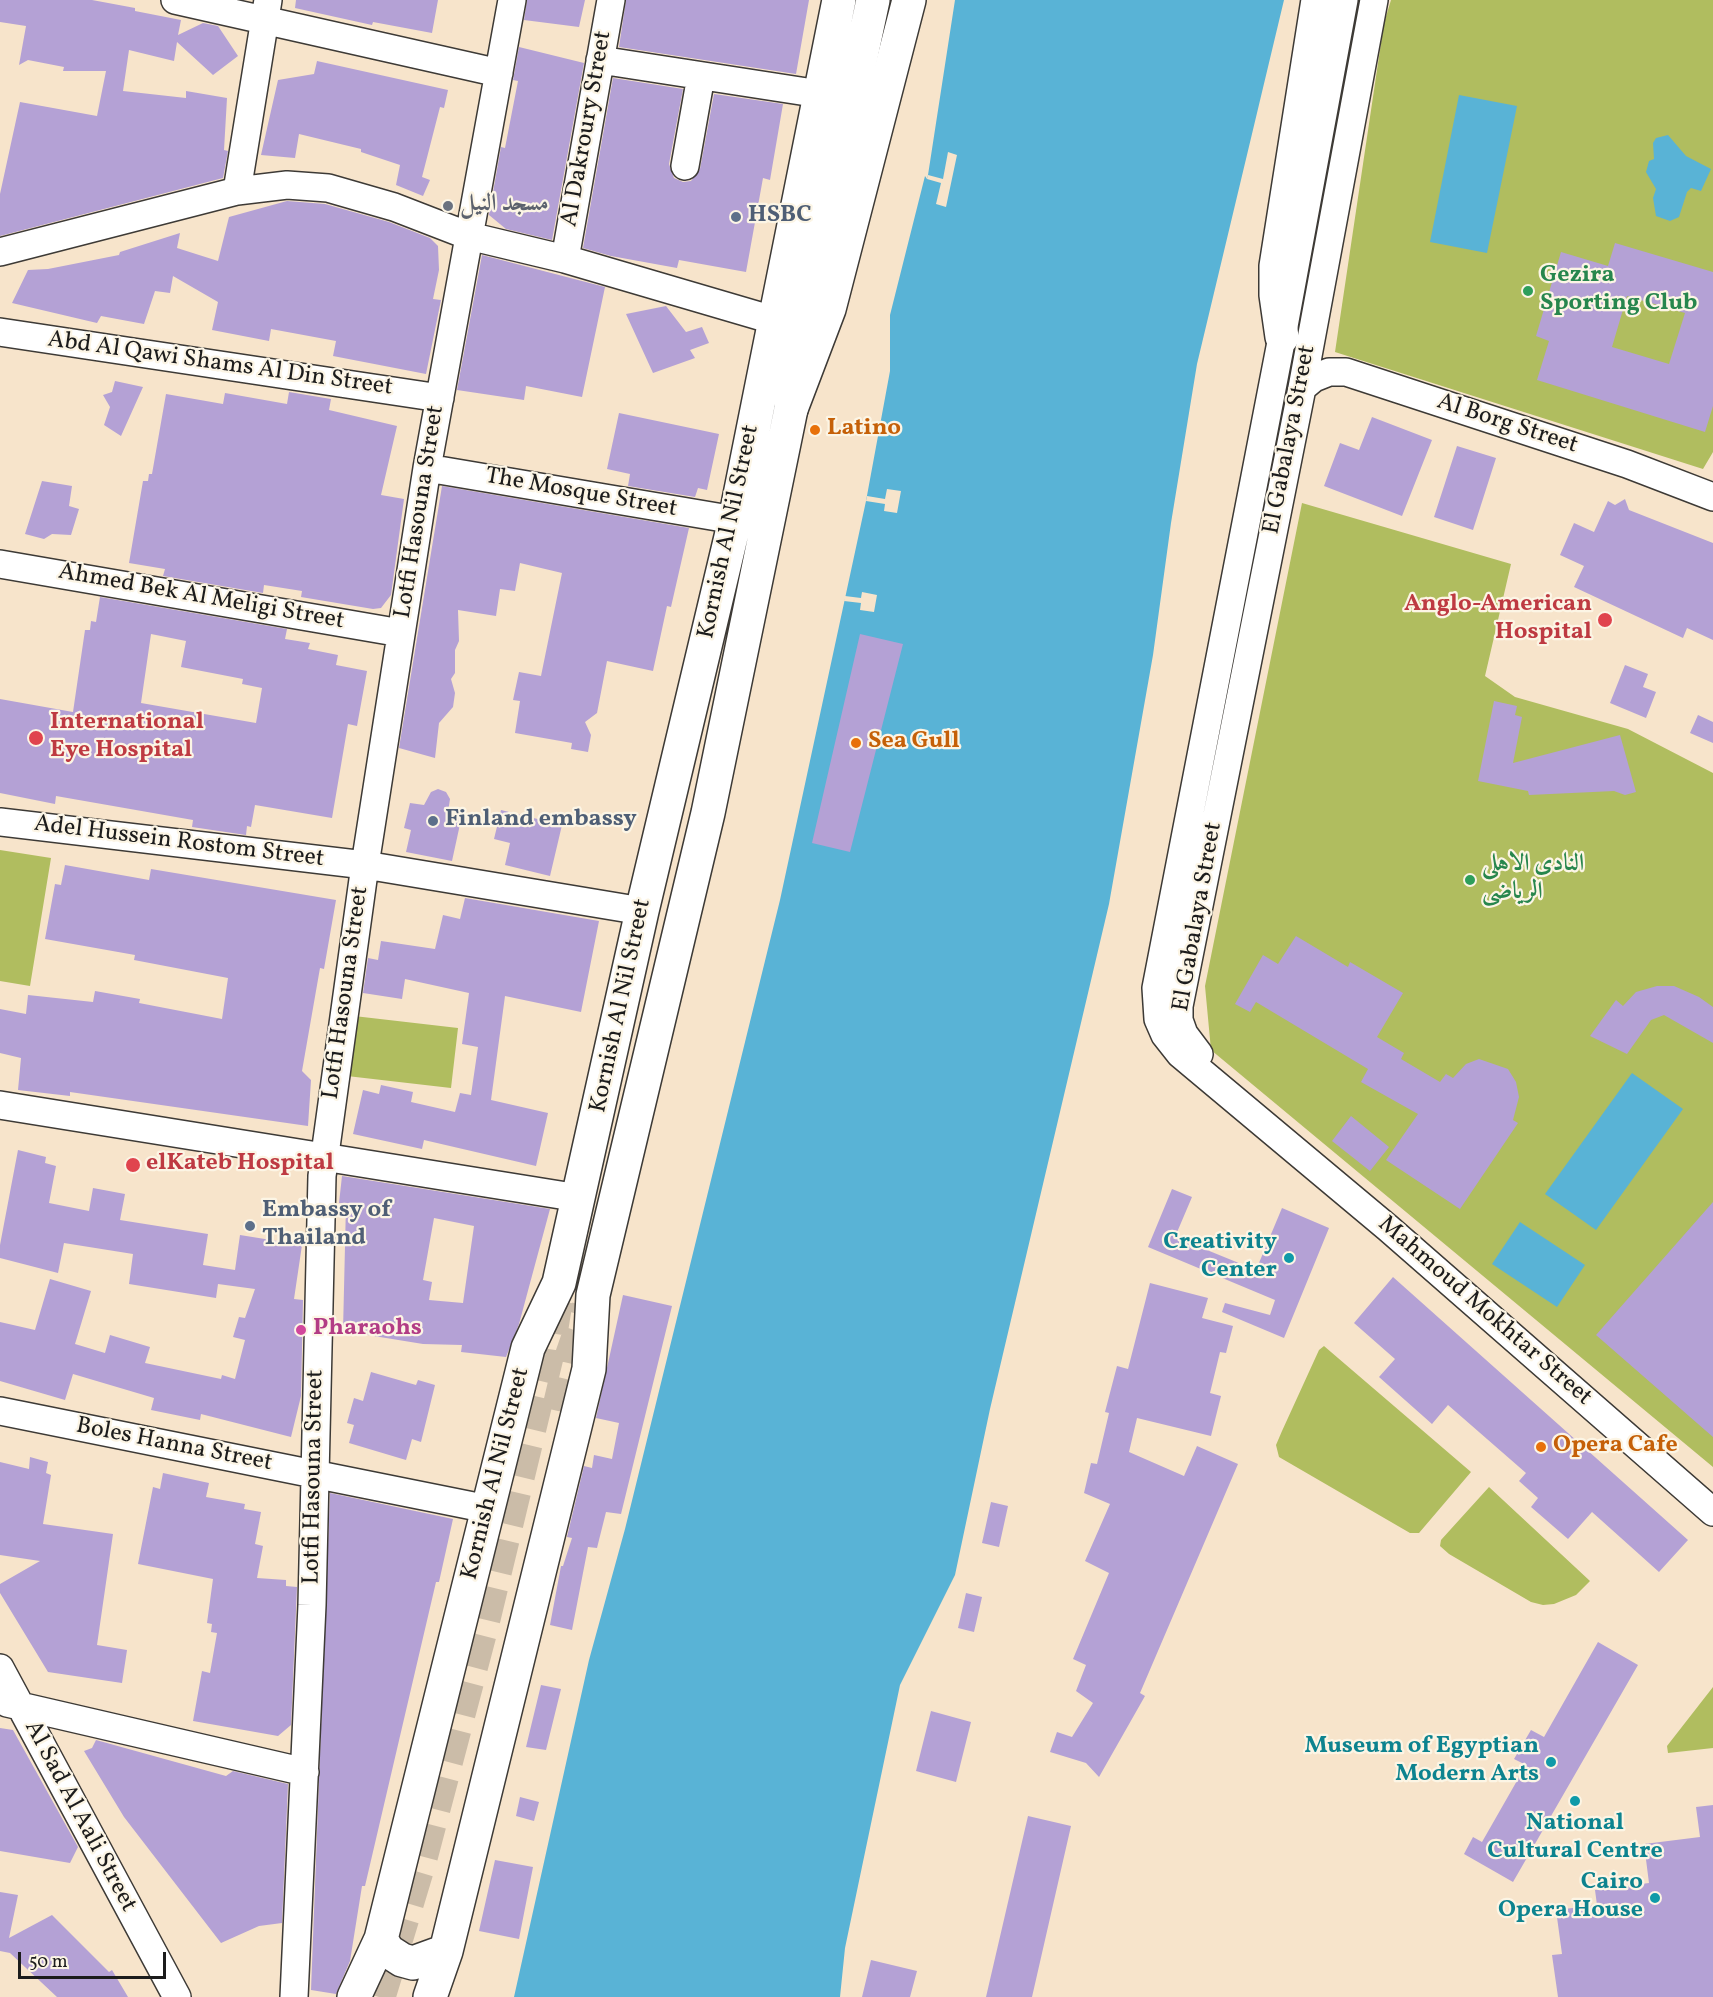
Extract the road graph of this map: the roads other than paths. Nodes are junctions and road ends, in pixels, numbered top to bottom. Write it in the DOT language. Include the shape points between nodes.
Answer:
graph roads {
  1 [pos="175,0"];
  2 [pos="512,0"];
  3 [pos="611,0"];
  4 [pos="840,0"];
  5 [pos="873,0"];
  6 [pos="909,0"];
  7 [pos="1318,0"];
  8 [pos="1344,0"];
  9 [pos="1374,0"];
  10 [pos="266,10"];
  11 [pos="600,60"];
  12 [pos="499,73"];
  13 [pos="701,76"];
  14 [pos="820,94"];
  15 [pos="685,166"];
  16 [pos="237,191"];
  17 [pos="470,236"];
  18 [pos="0,252"];
  19 [pos="565,259"];
  20 [pos="773,320"];
  21 [pos="0,332"];
  22 [pos="1282,337"];
  23 [pos="1302,388"];
  24 [pos="440,398"];
  25 [pos="791,410"];
  26 [pos="427,468"];
  27 [pos="1713,497"];
  28 [pos="735,520"];
  29 [pos="0,564"];
  30 [pos="401,633"];
  31 [pos="0,822"];
  32 [pos="364,865"];
  33 [pos="642,911"];
  34 [pos="0,1105"];
  35 [pos="1254,1115"];
  36 [pos="324,1159"];
  37 [pos="579,1198"];
  38 [pos="0,1411"];
  39 [pos="315,1474"];
  40 [pos="488,1509"];
  41 [pos="1713,1512"];
  42 [pos="0,1668"];
  43 [pos="9,1704"];
  44 [pos="304,1772"];
  45 [pos="381,1939"];
  46 [pos="446,1951"];
  47 [pos="177,1997"];
  48 [pos="294,1997"];
  49 [pos="354,1997"];
  50 [pos="430,1997"];
  1 -- 10 [label="street"];
  2 -- 12 [label="street, Lotfi Hasouna Street"];
  3 -- 11 [label="street, Al Dakroury Street"];
  4 -- 14 [label="main road, Kornish Al Nil Street"];
  5 -- 25 [label="main road, Kornish Al Nil Street" via="803,329"];
  6 -- 25 [label="main road" via="829,309"];
  7 -- 22 [label="main road" via="1275,266"];
  8 -- 22 [label="street, El Gabalaya Street"];
  9 -- 23 [label="street, El Gabalaya Street"];
  10 -- 12 [label="street"];
  10 -- 16 [label="street"];
  11 -- 13 [label="street"];
  11 -- 19 [label="street, Al Dakroury Street"];
  12 -- 17 [label="street, Lotfi Hasouna Street"];
  13 -- 14 [label="street"];
  13 -- 15 [label="street"];
  14 -- 20 [label="main road, Kornish Al Nil Street"];
  16 -- 17 [label="street" via="287,185 328,188 394,207"];
  16 -- 18 [label="street"];
  17 -- 19 [label="street"];
  17 -- 24 [label="street, Lotfi Hasouna Street"];
  19 -- 20 [label="street"];
  20 -- 28 [label="main road, Kornish Al Nil Street"];
  21 -- 24 [label="street, Abd Al Qawi Shams Al Din Street"];
  22 -- 35 [label="street, El Gabalaya Street" via="1156,988 1156,1004 1165,1035 1180,1054"];
  23 -- 27 [label="street, Al Borg Street" via="1329,372 1346,372 1627,464"];
  23 -- 35 [label="street, El Gabalaya Street" via="1179,1006 1184,1034"];
  24 -- 26 [label="street, Lotfi Hasouna Street"];
  25 -- 46 [label="main road, Kornish Al Nil Street" via="708,813 593,1295 589,1369"];
  26 -- 28 [label="street, The Mosque Street"];
  26 -- 30 [label="street, Lotfi Hasouna Street"];
  28 -- 33 [label="main road, Kornish Al Nil Street"];
  29 -- 30 [label="street, Ahmed Bek Al Meligi Street"];
  30 -- 32 [label="street, Lotfi Hasouna Street"];
  31 -- 32 [label="street, Adel Hussein Rostom Street"];
  32 -- 33 [label="street, Adel Hussein Rostom Street"];
  32 -- 36 [label="street, Lotfi Hasouna Street"];
  33 -- 37 [label="main road, Kornish Al Nil Street"];
  34 -- 36 [label="street"];
  35 -- 41 [label="street, Mahmoud Mokhtar Street"];
  36 -- 37 [label="street"];
  36 -- 39 [label="street, Lotfi Hasouna Street"];
  37 -- 40 [label="main road, Kornish Al Nil Street" via="559,1283 528,1348"];
  38 -- 39 [label="street, Boles Hanna Street"];
  39 -- 40 [label="street, Boles Hanna Street"];
  39 -- 44 [label="street, Lotfi Hasouna Street"];
  40 -- 45 [label="main road, Kornish Al Nil Street"];
  42 -- 43 [label="street, Al Sad Al Aali Street"];
  43 -- 44 [label="street"];
  43 -- 47 [label="street, Al Sad Al Aali Street"];
  44 -- 48 [label="street, Lotfi Hasouna Street"];
  45 -- 46 [label="main road" via="388,1951 414,1963"];
  45 -- 49 [label="main road, Kornish Al Nil Street"];
  46 -- 50 [label="main road, Kornish Al Nil Street"];
}
